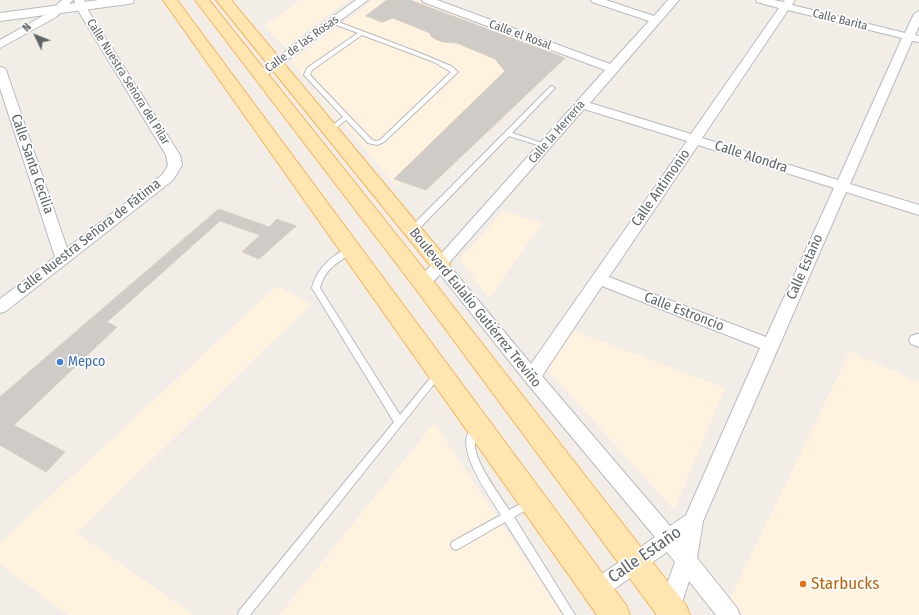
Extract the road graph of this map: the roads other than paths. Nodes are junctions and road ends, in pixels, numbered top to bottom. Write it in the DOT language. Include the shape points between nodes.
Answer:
graph roads {
  1 [pos="128,0"];
  2 [pos="170,0"];
  3 [pos="202,0"];
  4 [pos="224,0"];
  5 [pos="363,0"];
  6 [pos="427,0"];
  7 [pos="596,0"];
  8 [pos="674,0"];
  9 [pos="761,0"];
  10 [pos="62,3"];
  11 [pos="80,3"];
  12 [pos="788,3"];
  13 [pos="0,7"];
  14 [pos="919,14"];
  15 [pos="0,17"];
  16 [pos="656,20"];
  17 [pos="333,22"];
  18 [pos="361,33"];
  19 [pos="914,38"];
  20 [pos="0,45"];
  21 [pos="268,69"];
  22 [pos="612,69"];
  23 [pos="0,70"];
  24 [pos="552,88"];
  25 [pos="582,104"];
  26 [pos="346,117"];
  27 [pos="330,130"];
  28 [pos="507,133"];
  29 [pos="695,139"];
  30 [pos="546,146"];
  31 [pos="175,165"];
  32 [pos="842,185"];
  33 [pos="919,210"];
  34 [pos="412,231"];
  35 [pos="350,250"];
  36 [pos="63,258"];
  37 [pos="440,264"];
  38 [pos="599,279"];
  39 [pos="423,283"];
  40 [pos="0,307"];
  41 [pos="770,346"];
  42 [pos="440,373"];
  43 [pos="532,377"];
  44 [pos="399,422"];
  45 [pos="480,427"];
  46 [pos="533,501"];
  47 [pos="508,516"];
  48 [pos="693,521"];
  49 [pos="669,539"];
  50 [pos="456,544"];
  51 [pos="686,559"];
  52 [pos="636,562"];
  53 [pos="596,590"];
  54 [pos="670,613"];
  55 [pos="243,615"];
  56 [pos="570,615"];
  57 [pos="615,615"];
  58 [pos="729,615"];
  1 -- 11 [label="street"];
  2 -- 35 [label="main road"];
  3 -- 21 [label="main road, Boulevard Eulalio Gutiérrez Treviño"];
  4 -- 21 [label="main road, Boulevard Eulalio Gutiérrez Treviño"];
  5 -- 17 [label="street, Calle de las Rosas"];
  6 -- 22 [label="street, Calle el Rosal"];
  7 -- 16 [label="street"];
  8 -- 16 [label="street, Calle la Herrería"];
  9 -- 12 [label="street, Calle Barita"];
  10 -- 11 [label="street"];
  10 -- 13 [label="street"];
  10 -- 15 [label="street"];
  10 -- 20 [label="street"];
  11 -- 31 [label="street, Calle Nuestra Señora del Pilar" via="173,155"];
  12 -- 19 [label="street, Calle Barita"];
  12 -- 29 [label="street, Calle Antimonio"];
  14 -- 19 [label="street, Calle Estaño"];
  16 -- 22 [label="street, Calle la Herrería"];
  17 -- 18 [label="lane"];
  17 -- 21 [label="street, Calle de las Rosas"];
  18 -- 26 [label="lane" via="307,72"];
  18 -- 26 [label="lane" via="450,67 455,72 380,142 370,142"];
  19 -- 32 [label="street, Calle Estaño"];
  21 -- 27 [label="main road, Boulevard Eulalio Gutiérrez Treviño"];
  21 -- 39 [label="main road, Boulevard Eulalio Gutiérrez Treviño"];
  22 -- 25 [label="street, Calle la Herrería"];
  23 -- 36 [label="street, Calle Santa Cecilia"];
  24 -- 28 [label="lane"];
  25 -- 29 [label="street, Calle Alondra"];
  25 -- 30 [label="street, Calle la Herrería"];
  26 -- 27 [label="lane"];
  27 -- 34 [label="main road, Boulevard Eulalio Gutiérrez Treviño"];
  28 -- 30 [label="lane"];
  28 -- 34 [label="lane"];
  29 -- 32 [label="street, Calle Alondra"];
  29 -- 38 [label="street, Calle Antimonio"];
  30 -- 37 [label="street, Calle la Herrería"];
  31 -- 36 [label="street, Calle Nuestra Señora de Fátima" via="168,176"];
  32 -- 33 [label="street, Calle Alondra"];
  32 -- 41 [label="street, Calle Estaño"];
  34 -- 37 [label="main road, Boulevard Eulalio Gutiérrez Treviño"];
  35 -- 42 [label="main road"];
  35 -- 44 [label="lane" via="321,273 316,288"];
  36 -- 40 [label="street, Calle Nuestra Señora de Fátima"];
  37 -- 39 [label="street, Calle la Herrería"];
  37 -- 43 [label="street, Boulevard Eulalio Gutiérrez Treviño"];
  38 -- 41 [label="street, Calle Estroncio"];
  38 -- 43 [label="street, Calle Antimonio"];
  39 -- 52 [label="main road, Boulevard Eulalio Gutiérrez Treviño"];
  41 -- 48 [label="street, Calle Estaño"];
  42 -- 44 [label="lane"];
  42 -- 45 [label="main road"];
  43 -- 49 [label="street, Boulevard Eulalio Gutiérrez Treviño"];
  44 -- 55 [label="lane"];
  45 -- 46 [label="main road"];
  45 -- 47 [label="lane" via="472,435 470,445 473,458"];
  46 -- 47 [label="lane"];
  46 -- 53 [label="main road"];
  47 -- 50 [label="lane"];
  47 -- 56 [label="lane"];
  48 -- 49 [label="street, Calle Estaño"];
  48 -- 51 [label="street, Calle Estaño"];
  49 -- 51 [label="street, Boulevard Eulalio Gutiérrez Treviño"];
  49 -- 52 [label="street, Calle Estaño"];
  51 -- 54 [label="street, Calle Estaño"];
  51 -- 58 [label="street, Boulevard Eulalio Gutiérrez Treviño"];
  52 -- 53 [label="street, Calle Estaño"];
  52 -- 54 [label="main road, Boulevard Eulalio Gutiérrez Treviño"];
  53 -- 57 [label="main road"];
}
